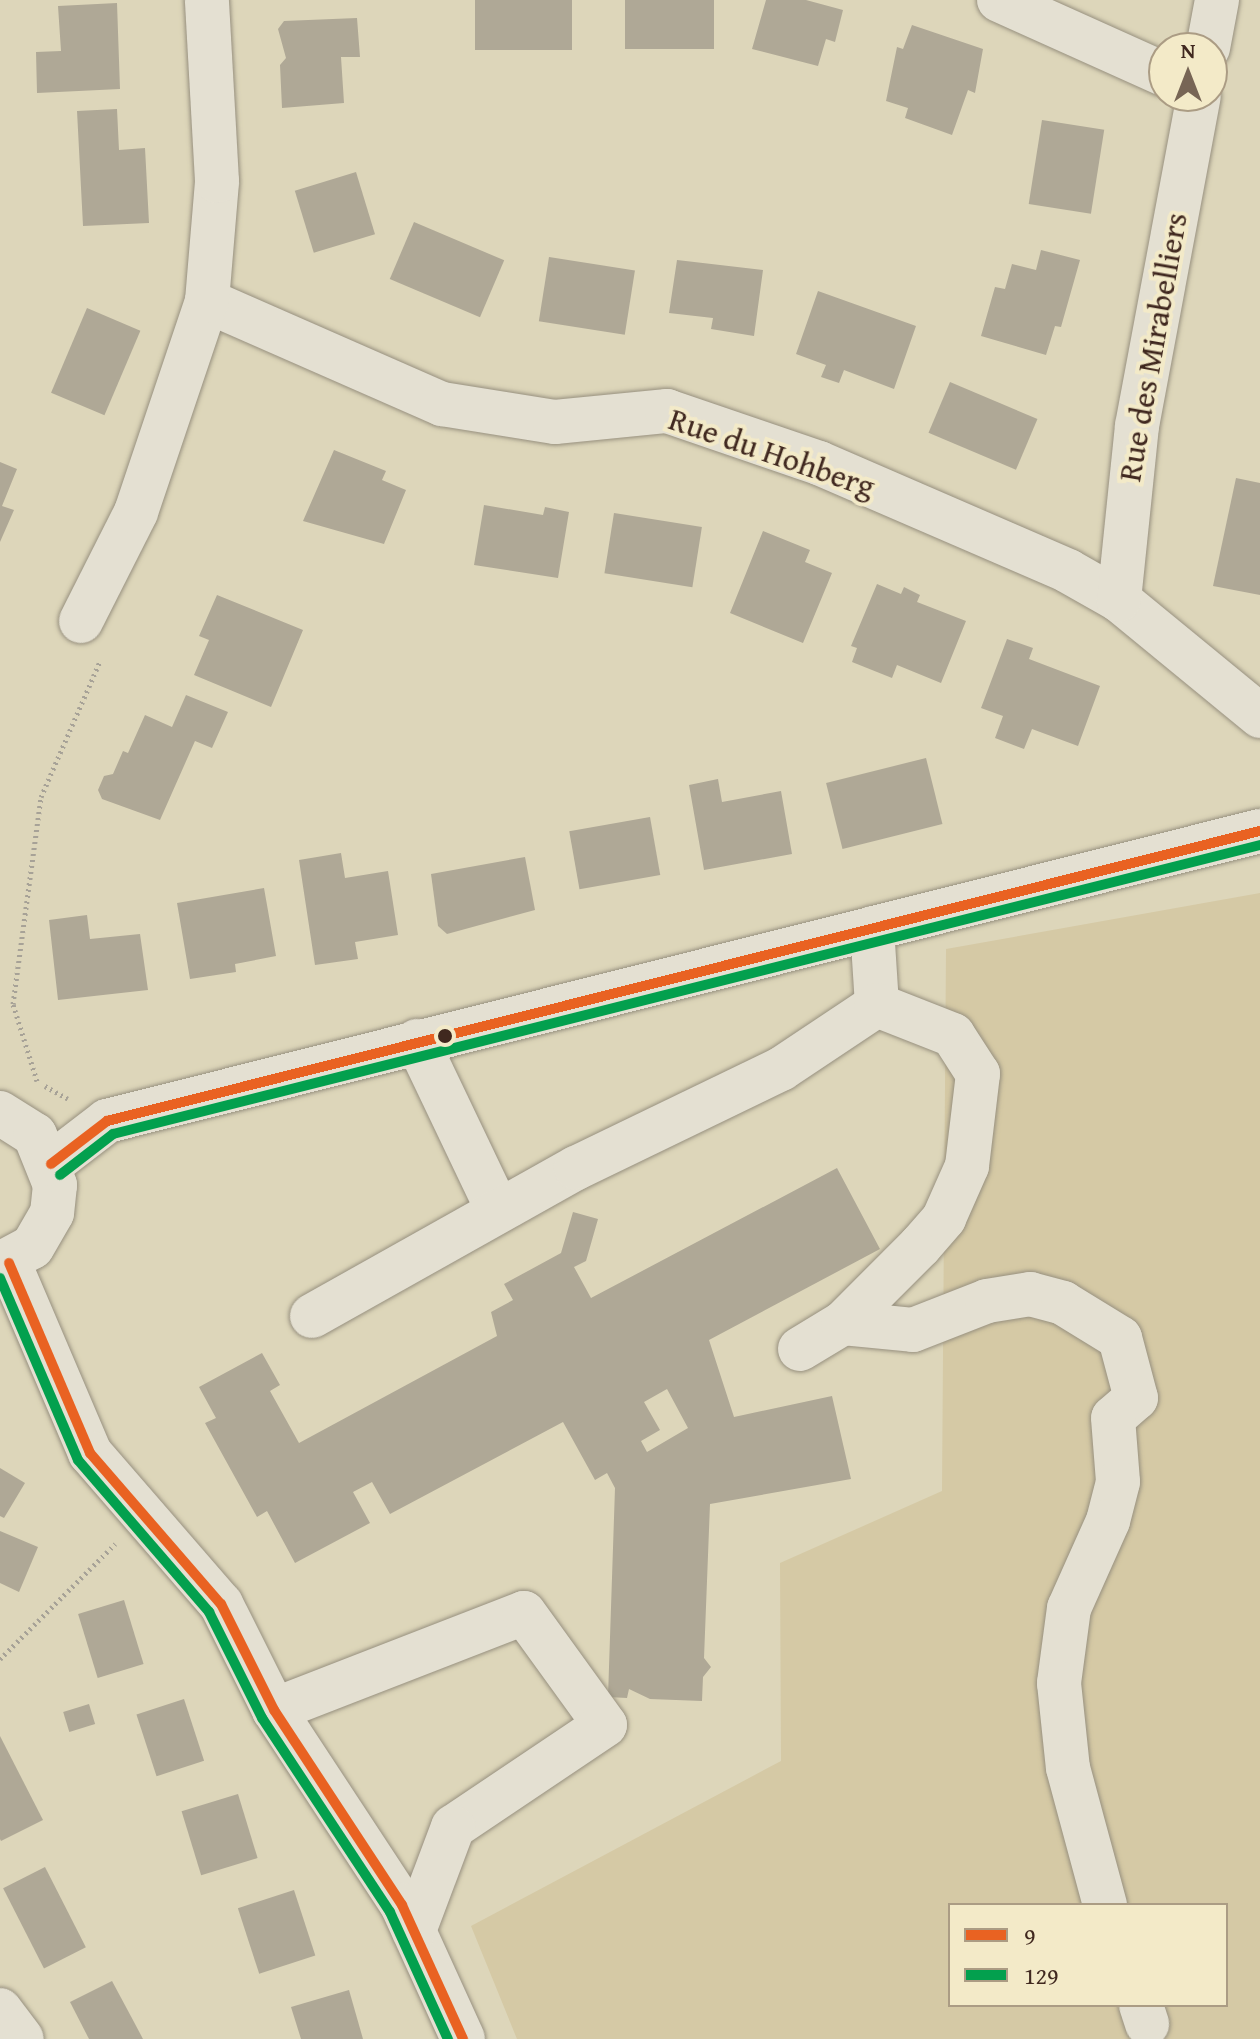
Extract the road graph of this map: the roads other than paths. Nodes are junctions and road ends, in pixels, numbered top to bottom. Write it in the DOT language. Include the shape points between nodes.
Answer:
graph roads {
  1 [pos="207,0"];
  2 [pos="999,0"];
  3 [pos="1217,0"];
  4 [pos="1211,32"];
  5 [pos="1148,67"];
  6 [pos="1196,112"];
  7 [pos="207,301"];
  8 [pos="1119,600"];
  9 [pos="81,621"];
  10 [pos="1260,716"];
  11 [pos="1260,831"];
  12 [pos="872,928"];
  13 [pos="877,1005"];
  14 [pos="417,1041"];
  15 [pos="0,1113"];
  16 [pos="51,1164"];
  17 [pos="498,1211"];
  18 [pos="4,1263"];
  19 [pos="312,1316"];
  20 [pos="843,1323"];
  21 [pos="800,1349"];
  22 [pos="274,1710"];
  23 [pos="1104,1903"];
  24 [pos="414,1931"];
  25 [pos="0,2010"];
  26 [pos="22,2039"];
  27 [pos="463,2039"];
  1 -- 7 [label="street" via="217,181"];
  2 -- 5 [label="street"];
  3 -- 4 [label="street"];
  6 -- 8 [label="street, Rue des Mirabelliers" via="1137,426"];
  7 -- 8 [label="street, Rue du Hohberg" via="442,404 555,422 667,411 819,463 1068,571"];
  7 -- 9 [label="street" via="136,512"];
  8 -- 10 [label="street, Rue du Hohberg"];
  11 -- 12 [label="street"];
  12 -- 13 [label="street"];
  12 -- 14 [label="street"];
  13 -- 17 [label="street" via="781,1069"];
  13 -- 20 [label="street" via="953,1035 978,1074 977,1122 967,1166 944,1218"];
  14 -- 16 [label="street" via="107,1121"];
  14 -- 17 [label="street"];
  15 -- 16 [label="street" via="35,1135"];
  16 -- 18 [label="street" via="52,1213 32,1247"];
  17 -- 19 [label="street"];
  18 -- 22 [label="street" via="90,1453 221,1604"];
  20 -- 21 [label="street"];
  20 -- 23 [label="street" via="913,1330 987,1301 1030,1294 1063,1303 1120,1338 1136,1398 1113,1418 1118,1482 1108,1521 1069,1608 1059,1683 1068,1768"];
  22 -- 24 [label="street"];
  22 -- 24 [label="street" via="524,1613 605,1725 453,1827"];
  24 -- 27 [label="street"];
  25 -- 26 [label="street"];
}
